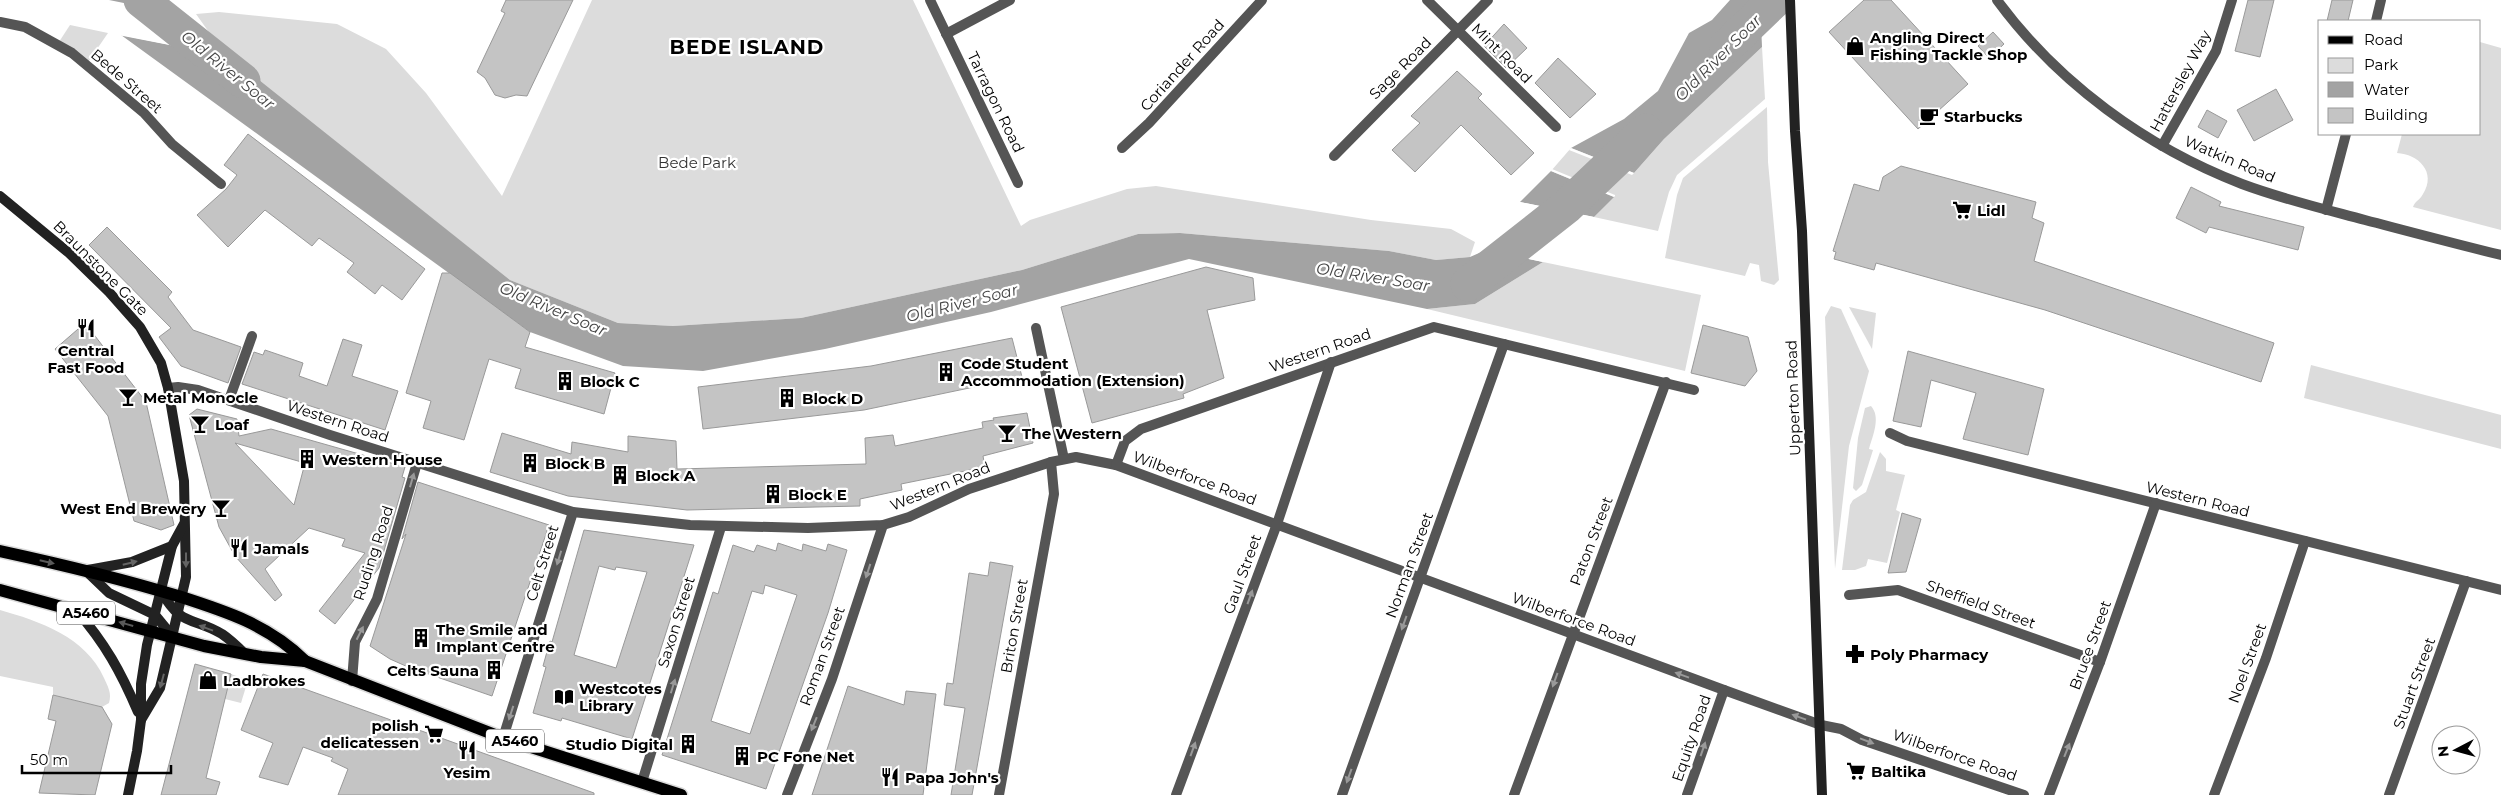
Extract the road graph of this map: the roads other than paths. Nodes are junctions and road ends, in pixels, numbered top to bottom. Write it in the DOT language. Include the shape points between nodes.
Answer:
graph roads {
  1 [pos="930,0"];
  2 [pos="1010,0"];
  3 [pos="1262,0"];
  4 [pos="1427,0"];
  5 [pos="1488,0"];
  6 [pos="1790,0"];
  7 [pos="1997,0"];
  8 [pos="2232,0"];
  9 [pos="2381,0"];
  10 [pos="2376,20"];
  11 [pos="0,22"];
  12 [pos="1458,30"];
  13 [pos="946,34"];
  14 [pos="1556,127"];
  15 [pos="2346,135"];
  16 [pos="2162,146"];
  17 [pos="1122,148"];
  18 [pos="1334,156"];
  19 [pos="1018,183"];
  20 [pos="221,184"];
  21 [pos="0,196"];
  22 [pos="2326,210"];
  23 [pos="2501,255"];
  24 [pos="1036,328"];
  25 [pos="252,336"];
  26 [pos="1504,344"];
  27 [pos="1331,362"];
  28 [pos="1666,382"];
  29 [pos="168,388"];
  30 [pos="1694,390"];
  31 [pos="229,400"];
  32 [pos="1890,433"];
  33 [pos="1064,459"];
  34 [pos="1051,462"];
  35 [pos="417,463"];
  36 [pos="1116,465"];
  37 [pos="2156,503"];
  38 [pos="573,512"];
  39 [pos="184,523"];
  40 [pos="1277,524"];
  41 [pos="883,525"];
  42 [pos="721,527"];
  43 [pos="2305,541"];
  44 [pos="172,546"];
  45 [pos="0,550"];
  46 [pos="85,570"];
  47 [pos="1421,577"];
  48 [pos="2466,581"];
  49 [pos="0,590"];
  50 [pos="2501,590"];
  51 [pos="161,591"];
  52 [pos="1849,595"];
  53 [pos="182,598"];
  54 [pos="76,610"];
  55 [pos="178,614"];
  56 [pos="155,615"];
  57 [pos="151,631"];
  58 [pos="1572,634"];
  59 [pos="172,637"];
  60 [pos="246,655"];
  61 [pos="305,661"];
  62 [pos="2100,662"];
  63 [pos="352,681"];
  64 [pos="1724,690"];
  65 [pos="141,720"];
  66 [pos="1821,725"];
  67 [pos="503,738"];
  68 [pos="642,782"];
  69 [pos="128,795"];
  70 [pos="681,795"];
  71 [pos="787,795"];
  72 [pos="999,795"];
  73 [pos="1176,795"];
  74 [pos="1342,795"];
  75 [pos="1514,795"];
  76 [pos="1687,795"];
  77 [pos="1822,795"];
  78 [pos="2024,795"];
  79 [pos="2049,795"];
  80 [pos="2214,795"];
  81 [pos="2389,795"];
  1 -- 13 [label="street, Tarragon Road"];
  2 -- 13 [label="street"];
  3 -- 17 [label="street, Coriander Road" via="1150,123"];
  4 -- 12 [label="street, Mint Road"];
  5 -- 12 [label="street, Sage Road"];
  6 -- 66 [label="street, Upperton Road"];
  7 -- 16 [label="street, Watkin Road" via="2038,50 2074,83"];
  8 -- 16 [label="street, Hattersley Way" via="2216,51"];
  9 -- 10 [label="street"];
  11 -- 20 [label="street, Bede Street" via="25,27 72,53"];
  12 -- 14 [label="street, Mint Road"];
  12 -- 18 [label="street, Sage Road"];
  13 -- 19 [label="street, Tarragon Road"];
  15 -- 22 [label="street"];
  16 -- 22 [label="street, Watkin Road" via="2243,184"];
  21 -- 29 [label="street, Braunstone Gate" via="69,254 140,326 161,363"];
  22 -- 23 [label="street, Watkin Road"];
  24 -- 33 [label="street"];
  25 -- 31 [label="street"];
  26 -- 27 [label="street, Western Road" via="1434,327"];
  26 -- 28 [label="street, Western Road"];
  26 -- 47 [label="street, Norman Street"];
  27 -- 36 [label="street, Western Road" via="1141,429 1125,441"];
  27 -- 40 [label="street, Gaul Street"];
  28 -- 30 [label="street, Western Road"];
  28 -- 58 [label="street, Paton Street"];
  29 -- 31 [label="street, Western Road" via="187,388"];
  29 -- 39 [label="street, Braunstone Gate" via="184,481"];
  31 -- 35 [label="street, Western Road"];
  32 -- 37 [label="street, Western Road" via="1907,441"];
  33 -- 34 [label="street, Western Road"];
  33 -- 36 [label="street, Western Road" via="1095,459"];
  34 -- 41 [label="street, Western Road" via="968,489 909,517"];
  34 -- 72 [label="street, Briton Street" via="1054,494"];
  35 -- 38 [label="street, Western Road"];
  63 -- 35 [label="street, Ruding Road, one-way" via="355,642 377,598"];
  36 -- 40 [label="street, Wilberforce Road"];
  37 -- 43 [label="street, Western Road"];
  37 -- 62 [label="street, Bruce Street"];
  38 -- 42 [label="street, Western Road"];
  38 -- 67 [label="street, Celt Street, one-way"];
  39 -- 44 [label="street, Braunstone Gate"];
  39 -- 53 [label="street, Braunstone Gate, one-way" via="187,564"];
  40 -- 47 [label="street, Wilberforce Road"];
  73 -- 40 [label="street, Gaul Street, one-way"];
  41 -- 42 [label="street, Western Road"];
  41 -- 71 [label="street, Roman Street, one-way" via="832,679"];
  68 -- 42 [label="street, Saxon Street, one-way"];
  43 -- 48 [label="street, Western Road"];
  43 -- 80 [label="street, Noel Street" via="2266,658"];
  46 -- 44 [label="street, A5460, one-way" via="132,562"];
  44 -- 51 [label="street, Braunstone Gate"];
  45 -- 46 [label="main road, A5460, one-way"];
  46 -- 51 [label="main road, A5460"];
  46 -- 56 [label="street" via="109,593"];
  47 -- 58 [label="street, Wilberforce Road"];
  47 -- 74 [label="street, Norman Street, one-way"];
  48 -- 50 [label="street, Western Road"];
  48 -- 81 [label="street, Stuart Street"];
  49 -- 54 [label="main road, A5460"];
  51 -- 53 [label="main road, A5460"];
  51 -- 55 [label="street"];
  51 -- 56 [label="street, Braunstone Gate"];
  52 -- 62 [label="street, Sheffield Street" via="1898,590"];
  53 -- 55 [label="street, Braunstone Gate"];
  53 -- 61 [label="main road, A5460" via="214,606 266,630"];
  57 -- 54 [label="main road, A5460, one-way"];
  54 -- 65 [label="street" via="118,665"];
  55 -- 59 [label="street, Braunstone Gate"];
  60 -- 55 [label="street, one-way" via="220,633"];
  56 -- 57 [label="street, Braunstone Gate"];
  56 -- 59 [label="street"];
  57 -- 59 [label="main road, A5460"];
  57 -- 65 [label="street, Braunstone Gate" via="141,684"];
  64 -- 58 [label="street, Wilberforce Road, one-way"];
  58 -- 75 [label="street, Paton Street, one-way"];
  59 -- 60 [label="main road, A5460"];
  59 -- 65 [label="street, Braunstone Gate, one-way" via="160,688"];
  60 -- 61 [label="main road, A5460"];
  61 -- 63 [label="main road, A5460"];
  79 -- 62 [label="street, Bruce Street, one-way"];
  63 -- 67 [label="main road, A5460"];
  66 -- 64 [label="street, Wilberforce Road, one-way"];
  76 -- 64 [label="street, Equity Road, one-way"];
  65 -- 69 [label="street, Braunstone Gate"];
  66 -- 77 [label="street, Upperton Road"];
  66 -- 78 [label="street, Wilberforce Road, one-way" via="1841,729 1862,740"];
  67 -- 68 [label="main road, A5460"];
  68 -- 70 [label="main road, A5460"];
}
